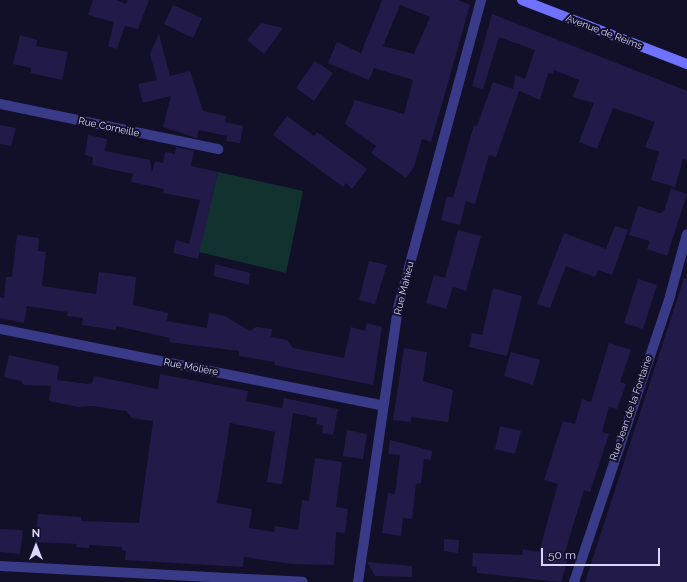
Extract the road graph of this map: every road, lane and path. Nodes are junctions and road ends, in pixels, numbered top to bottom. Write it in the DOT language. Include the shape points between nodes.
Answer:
graph roads {
  1 [pos="481,0"];
  2 [pos="522,0"];
  3 [pos="687,64"];
  4 [pos="0,104"];
  5 [pos="218,149"];
  6 [pos="687,234"];
  7 [pos="0,329"];
  8 [pos="382,405"];
  9 [pos="0,566"];
  10 [pos="303,582"];
  11 [pos="358,582"];
  12 [pos="574,582"];
  1 -- 8 [label="street, Rue Mahieu" via="398,308"];
  2 -- 3 [label="main road, Avenue de Reims"];
  4 -- 5 [label="street, Rue Corneille"];
  6 -- 12 [label="street, Rue Jean de la Fontaine" via="670,296"];
  7 -- 8 [label="street, Rue Molière"];
  8 -- 11 [label="street, Rue Mahieu"];
  9 -- 10 [label="street"];
}
